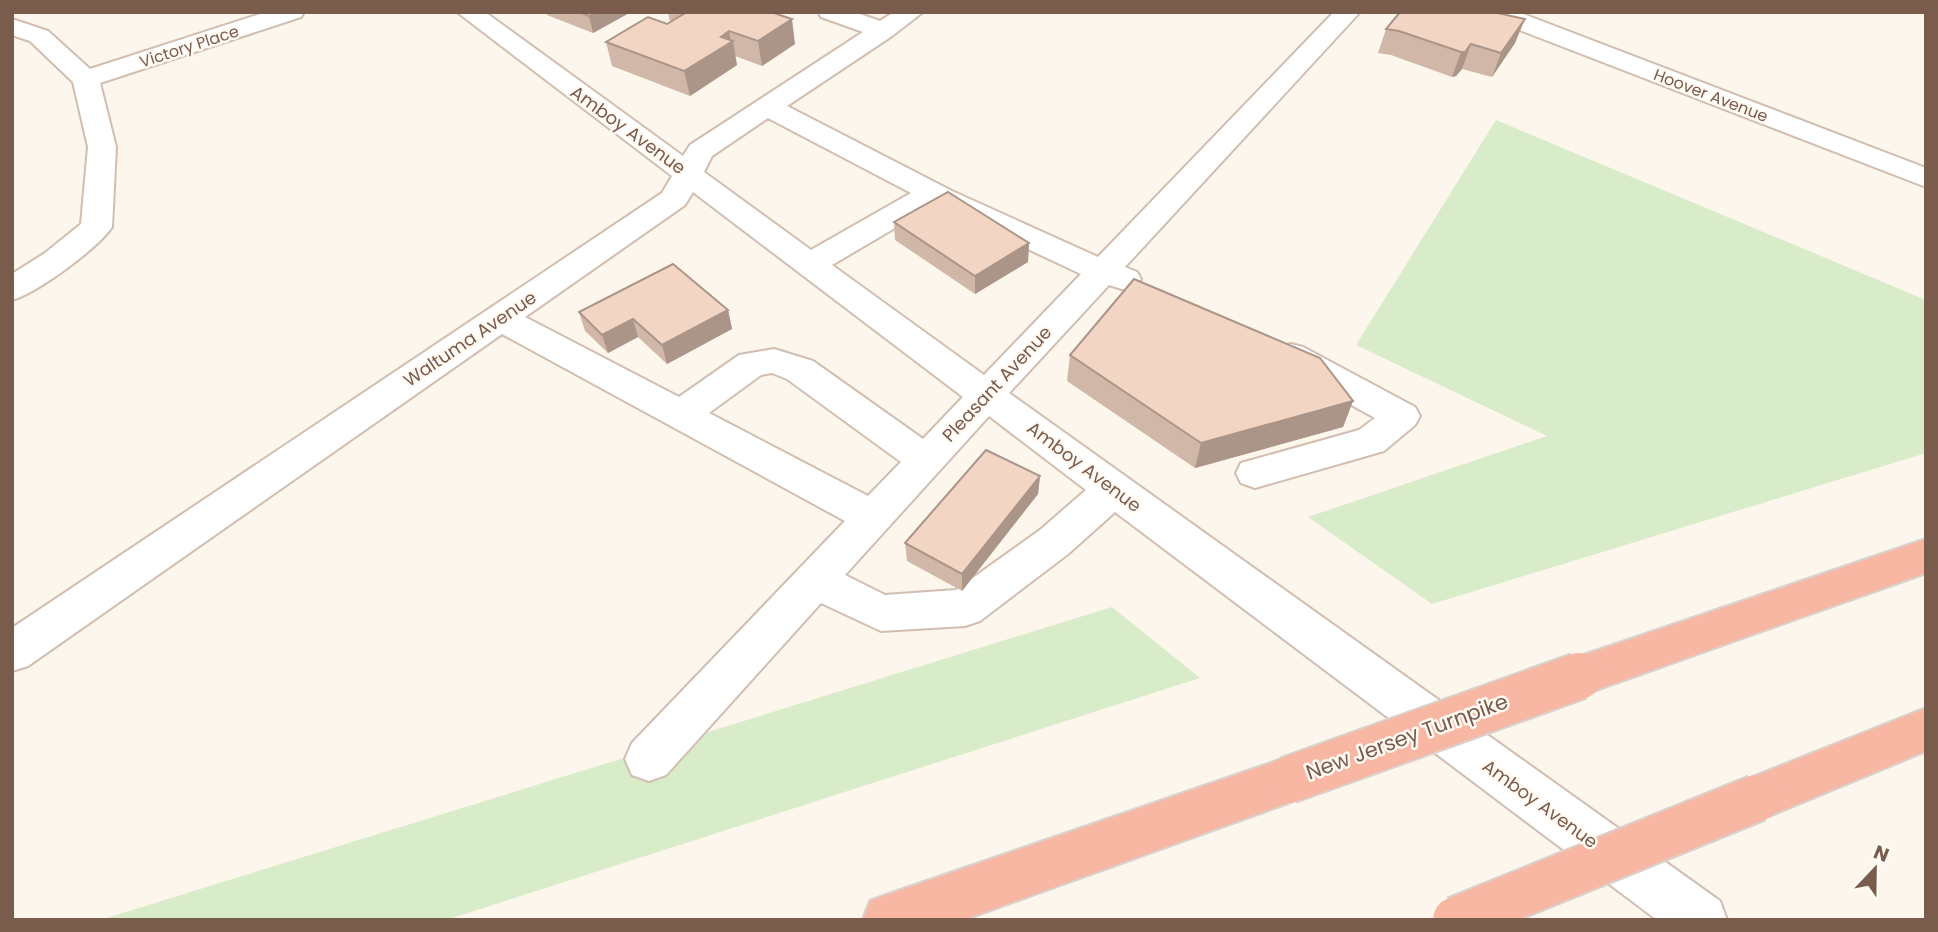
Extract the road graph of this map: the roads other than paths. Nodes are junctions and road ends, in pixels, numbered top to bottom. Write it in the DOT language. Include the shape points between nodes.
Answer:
graph roads {
  1 [pos="292,12"];
  2 [pos="830,12"];
  3 [pos="1348,12"];
  4 [pos="1495,12"];
  5 [pos="485,16"];
  6 [pos="897,22"];
  7 [pos="12,26"];
  8 [pos="86,79"];
  9 [pos="768,107"];
  10 [pos="689,174"];
  11 [pos="1926,178"];
  12 [pos="933,193"];
  13 [pos="811,264"];
  14 [pos="1104,271"];
  15 [pos="12,289"];
  16 [pos="1153,291"];
  17 [pos="500,318"];
  18 [pos="1265,343"];
  19 [pos="988,394"];
  20 [pos="681,415"];
  21 [pos="925,460"];
  22 [pos="1255,473"];
  23 [pos="1114,489"];
  24 [pos="873,517"];
  25 [pos="1926,556"];
  26 [pos="815,580"];
  27 [pos="12,652"];
  28 [pos="1926,729"];
  29 [pos="649,758"];
  30 [pos="889,920"];
  31 [pos="1456,920"];
  32 [pos="1701,920"];
  1 -- 8 [label="street, Victory Place"];
  2 -- 6 [label="street"];
  3 -- 14 [label="street, Pleasant Avenue"];
  4 -- 11 [label="street, Hoover Avenue"];
  5 -- 10 [label="street, Amboy Avenue"];
  6 -- 9 [label="street, Waltuma Avenue"];
  7 -- 8 [label="street" via="39,36"];
  8 -- 15 [label="street" via="102,147 96,227"];
  9 -- 10 [label="street, Waltuma Avenue" via="700,151"];
  9 -- 12 [label="street"];
  10 -- 13 [label="street, Amboy Avenue"];
  10 -- 17 [label="street, Waltuma Avenue" via="674,199"];
  12 -- 13 [label="street"];
  12 -- 14 [label="street"];
  13 -- 19 [label="street, Amboy Avenue"];
  14 -- 16 [label="street"];
  14 -- 19 [label="street, Pleasant Avenue"];
  17 -- 20 [label="street"];
  17 -- 27 [label="street, Waltuma Avenue"];
  18 -- 22 [label="street" via="1402,416 1371,441"];
  19 -- 21 [label="street, Pleasant Avenue"];
  19 -- 23 [label="street, Amboy Avenue"];
  20 -- 21 [label="street" via="752,364 774,361 800,370"];
  20 -- 24 [label="street"];
  21 -- 24 [label="street, Pleasant Avenue"];
  23 -- 26 [label="street" via="1054,542 965,608 881,613"];
  23 -- 32 [label="street, Amboy Avenue"];
  24 -- 26 [label="street, Pleasant Avenue"];
  25 -- 30 [label="highway, New Jersey Turnpike, bridge"];
  26 -- 29 [label="street, Pleasant Avenue"];
  28 -- 31 [label="highway, bridge"];
}
